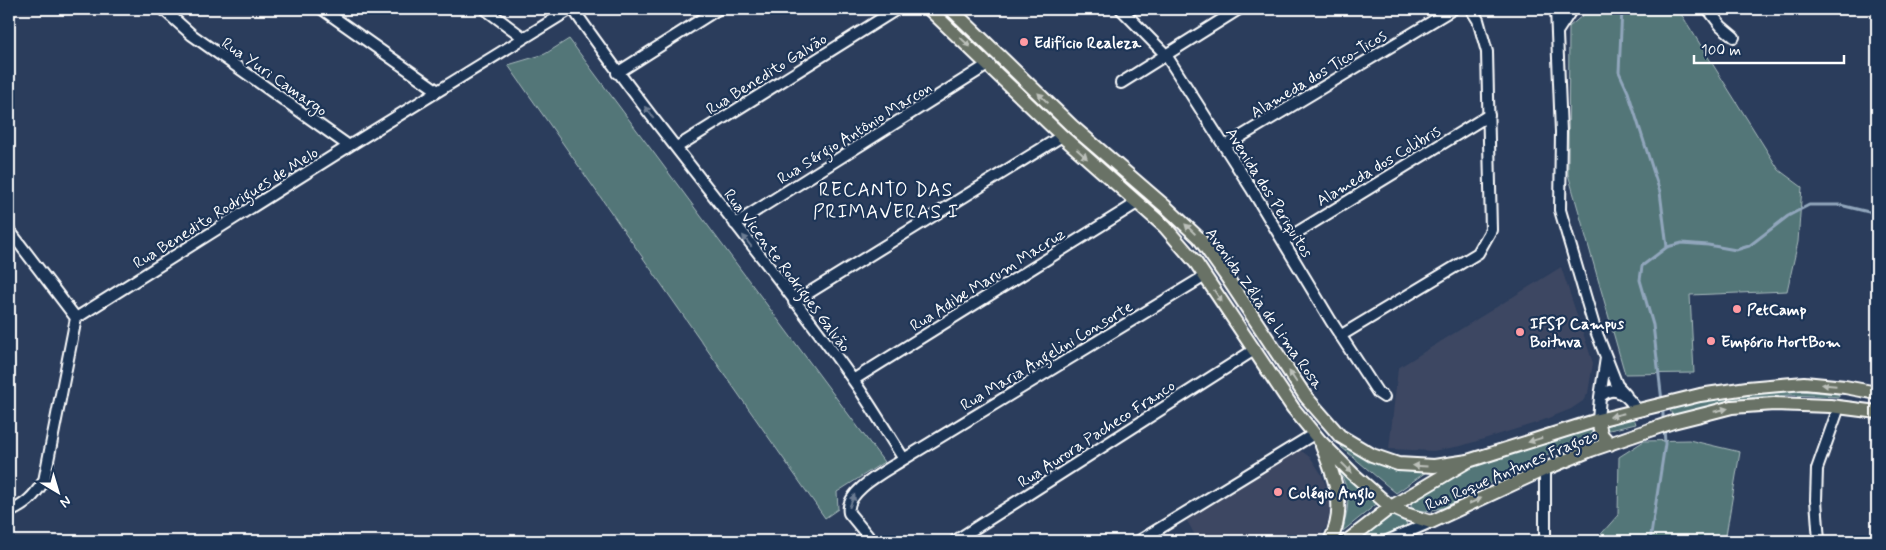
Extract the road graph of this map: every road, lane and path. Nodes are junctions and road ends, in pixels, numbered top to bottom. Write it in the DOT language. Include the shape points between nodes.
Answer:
graph roads {
  1 [pos="163,9"];
  2 [pos="322,9"];
  3 [pos="485,9"];
  4 [pos="572,9"];
  5 [pos="718,9"];
  6 [pos="897,9"];
  7 [pos="929,9"];
  8 [pos="951,9"];
  9 [pos="1121,9"];
  10 [pos="1239,9"];
  11 [pos="1453,9"];
  12 [pos="1471,9"];
  13 [pos="1556,9"];
  14 [pos="1572,9"];
  15 [pos="1708,9"];
  16 [pos="1557,32"];
  17 [pos="1734,37"];
  18 [pos="524,38"];
  19 [pos="1166,54"];
  20 [pos="989,64"];
  21 [pos="617,73"];
  22 [pos="1121,83"];
  23 [pos="438,91"];
  24 [pos="1489,115"];
  25 [pos="1062,136"];
  26 [pos="349,146"];
  27 [pos="1225,146"];
  28 [pos="677,147"];
  29 [pos="1137,203"];
  30 [pos="734,224"];
  31 [pos="9,230"];
  32 [pos="1283,241"];
  33 [pos="1205,276"];
  34 [pos="794,302"];
  35 [pos="76,318"];
  36 [pos="1340,336"];
  37 [pos="1254,350"];
  38 [pos="1606,357"];
  39 [pos="853,380"];
  40 [pos="1877,393"];
  41 [pos="1626,395"];
  42 [pos="1384,397"];
  43 [pos="1600,397"];
  44 [pos="1839,407"];
  45 [pos="1641,410"];
  46 [pos="1877,412"];
  47 [pos="1598,420"];
  48 [pos="1644,432"];
  49 [pos="1317,437"];
  50 [pos="1610,444"];
  51 [pos="904,459"];
  52 [pos="1468,461"];
  53 [pos="1545,469"];
  54 [pos="1391,507"];
  55 [pos="9,512"];
  56 [pos="1431,522"];
  57 [pos="872,541"];
  58 [pos="955,541"];
  59 [pos="1139,541"];
  60 [pos="1330,541"];
  61 [pos="1347,541"];
  62 [pos="1387,541"];
  63 [pos="1545,541"];
  64 [pos="1819,541"];
  1 -- 26 [label="street, Rua Yuri Camargo" via="192,35"];
  2 -- 23 [label="street"];
  3 -- 18 [label="street"];
  4 -- 18 [label="street, Rua Benedito Rodrigues de Melo"];
  4 -- 21 [label="street, Rua Vicente Rodrigues Galvão"];
  5 -- 21 [label="street"];
  6 -- 28 [label="street, Rua Benedito Galvão"];
  7 -- 20 [label="main road, Avenida Zélia de Lima Rosa, one-way"];
  52 -- 8 [label="main road, Avenida Zélia de Lima Rosa, one-way" via="1434,466 1398,464 1372,455 1340,436 1306,397 1199,238 1072,126"];
  9 -- 19 [label="street, Avenida dos Periquitos"];
  10 -- 19 [label="street"];
  11 -- 27 [label="street, Alameda dos Tico-Ticos"];
  12 -- 24 [label="street" via="1478,20 1487,52"];
  13 -- 16 [label="street"];
  14 -- 16 [label="street"];
  15 -- 17 [label="street"];
  16 -- 38 [label="street" via="1560,210"];
  18 -- 23 [label="street, Rua Benedito Rodrigues de Melo"];
  19 -- 22 [label="street"];
  19 -- 27 [label="street, Avenida dos Periquitos"];
  20 -- 25 [label="main road, Avenida Zélia de Lima Rosa"];
  20 -- 30 [label="street, Rua Sérgio Antônio Marcon"];
  28 -- 21 [label="street, Rua Vicente Rodrigues Galvão, one-way"];
  23 -- 26 [label="street, Rua Benedito Rodrigues de Melo"];
  24 -- 32 [label="street, Alameda dos Colibris"];
  24 -- 36 [label="street" via="1491,230 1478,253"];
  25 -- 29 [label="main road, Avenida Zélia de Lima Rosa, one-way"];
  25 -- 34 [label="street"];
  26 -- 35 [label="street, Rua Benedito Rodrigues de Melo"];
  27 -- 32 [label="street, Avenida dos Periquitos"];
  28 -- 30 [label="street, Rua Vicente Rodrigues Galvão"];
  29 -- 33 [label="main road, Avenida Zélia de Lima Rosa" via="1165,228"];
  29 -- 39 [label="street, Rua Adibe Marum Macruz"];
  34 -- 30 [label="street, Rua Vicente Rodrigues Galvão, one-way"];
  31 -- 35 [label="street"];
  32 -- 36 [label="street, Avenida dos Periquitos"];
  33 -- 37 [label="main road, Avenida Zélia de Lima Rosa, one-way"];
  33 -- 51 [label="street, Rua Maria Angelini Consorte"];
  34 -- 39 [label="street, Rua Vicente Rodrigues Galvão"];
  35 -- 55 [label="street" via="44,481 33,498"];
  36 -- 42 [label="street, Avenida dos Periquitos" via="1378,393"];
  37 -- 49 [label="main road, Avenida Zélia de Lima Rosa"];
  37 -- 58 [label="street, Rua Aurora Pacheco Franco"];
  38 -- 41 [label="street" via="1617,385"];
  38 -- 43 [label="street"];
  39 -- 51 [label="street, Rua Vicente Rodrigues Galvão"];
  40 -- 45 [label="main road, Rua Roque Antunes Fragozo, one-way" via="1804,383 1723,391"];
  41 -- 43 [label="street" via="1616,390"];
  41 -- 45 [label="street"];
  43 -- 47 [label="street"];
  44 -- 46 [label="main road, Rua Roque Antunes Fragozo"];
  48 -- 44 [label="main road, Rua Roque Antunes Fragozo, one-way" via="1732,408 1774,404"];
  44 -- 64 [label="street" via="1817,469"];
  45 -- 47 [label="main road, Rua Roque Antunes Fragozo, one-way"];
  45 -- 48 [label="main road"];
  47 -- 50 [label="main road" via="1601,434"];
  47 -- 52 [label="main road, Rua Roque Antunes Fragozo, one-way"];
  48 -- 50 [label="main road, Rua Roque Antunes Fragozo"];
  49 -- 54 [label="main road, Avenida Zélia de Lima Rosa, one-way"];
  49 -- 59 [label="street"];
  49 -- 60 [label="main road, Avenida Zélia de Lima Rosa" via="1335,480 1339,499 1338,520"];
  50 -- 53 [label="main road, Rua Roque Antunes Fragozo"];
  57 -- 51 [label="street, one-way" via="849,513 851,499 858,490"];
  52 -- 54 [label="main road, Rua Roque Antunes Fragozo"];
  56 -- 53 [label="main road, Rua Roque Antunes Fragozo, one-way"];
  53 -- 63 [label="street"];
  54 -- 56 [label="main road, Avenida Zélia de Lima Rosa"];
  54 -- 61 [label="main road, Rua Roque Antunes Fragozo"];
  56 -- 62 [label="street, Rua Roque Antunes Fragozo"];
}
